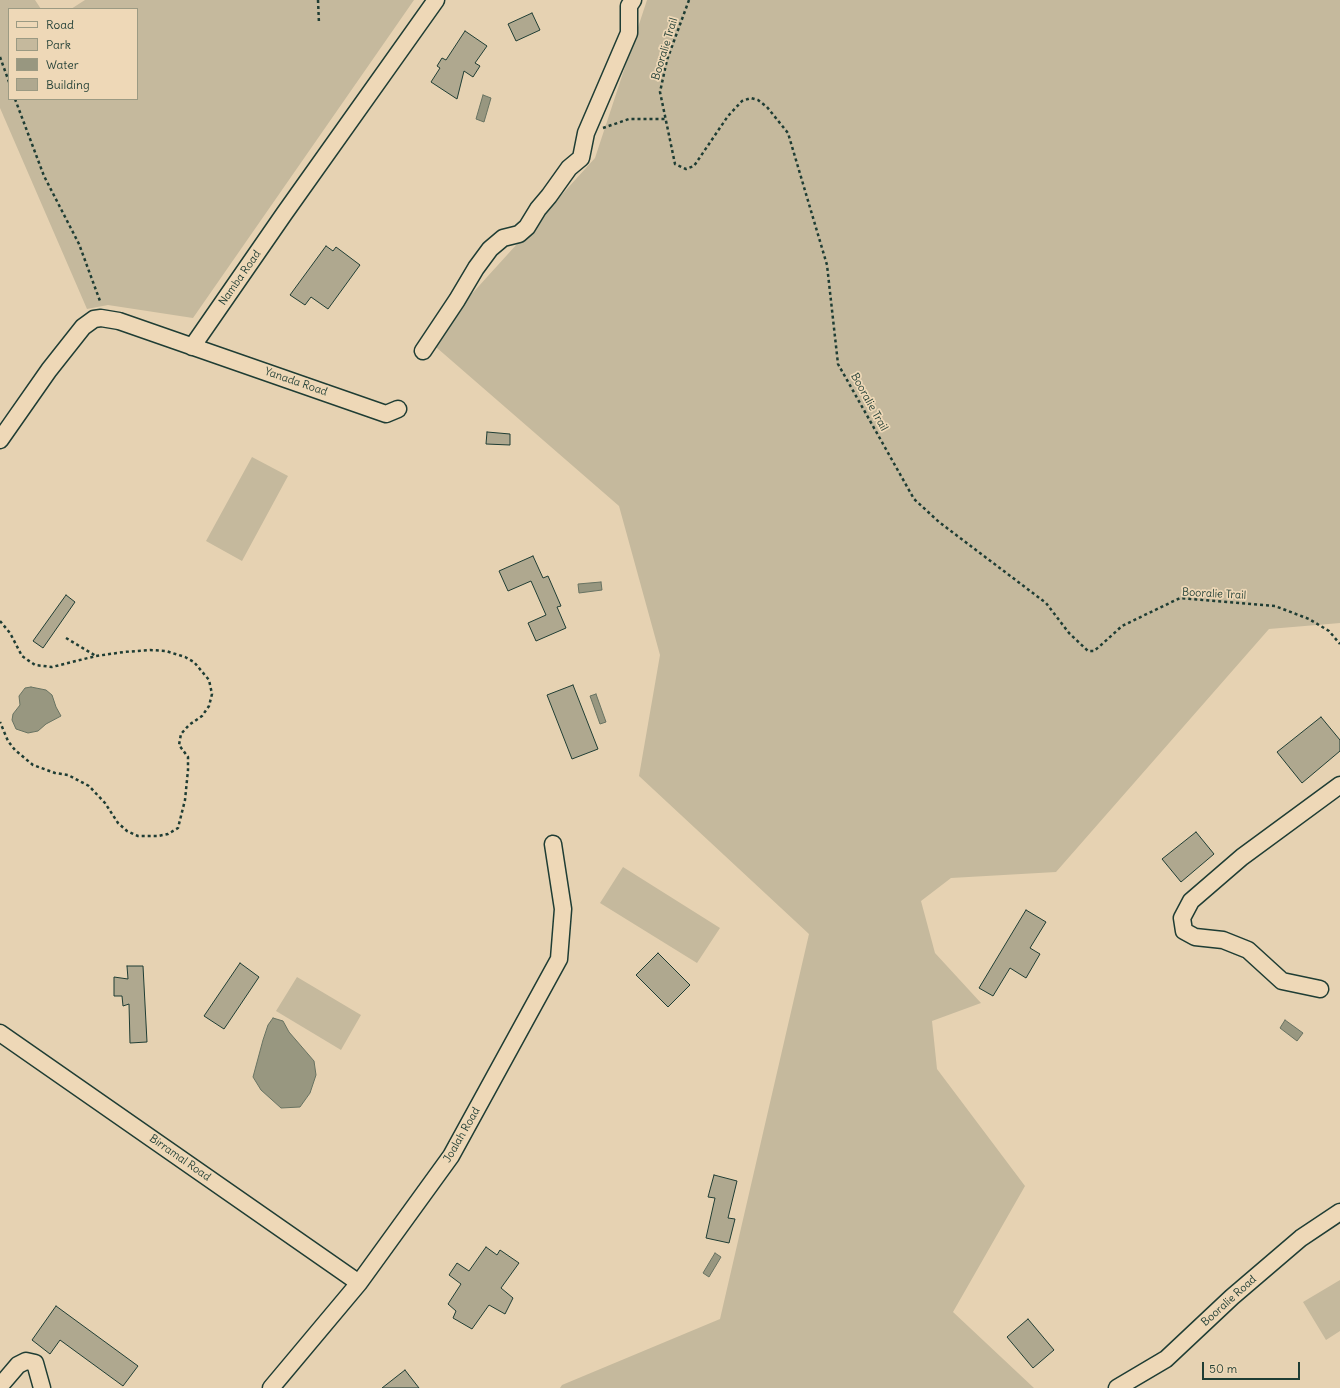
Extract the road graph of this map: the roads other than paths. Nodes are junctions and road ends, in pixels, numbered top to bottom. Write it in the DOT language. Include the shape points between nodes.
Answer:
graph roads {
  1 [pos="436,0"];
  2 [pos="633,0"];
  3 [pos="192,347"];
  4 [pos="424,351"];
  5 [pos="398,409"];
  6 [pos="0,440"];
  7 [pos="1340,784"];
  8 [pos="553,844"];
  9 [pos="1320,989"];
  10 [pos="0,1033"];
  11 [pos="1340,1212"];
  12 [pos="359,1283"];
  13 [pos="0,1386"];
  14 [pos="42,1388"];
  15 [pos="272,1388"];
  16 [pos="1117,1388"];
  1 -- 3 [label="street, Namba Road"];
  2 -- 4 [label="street" via="629,6 629,33 586,133 581,158 569,168 538,209 528,227 519,234 504,238 490,249"];
  3 -- 5 [label="street, Yanada Road" via="386,414"];
  3 -- 6 [label="street" via="119,320 94,319 83,327 49,370"];
  7 -- 9 [label="street" via="1242,857 1191,901 1182,918 1184,930 1195,937 1229,942 1248,950 1282,981"];
  8 -- 12 [label="street, Joalah Road" via="563,909 559,959 451,1156"];
  10 -- 12 [label="street, Birramal Road"];
  11 -- 16 [label="street, Booralie Road" via="1301,1238 1232,1297 1166,1359"];
  12 -- 15 [label="street, Joalah Road"];
  13 -- 14 [label="street" via="18,1365 26,1361 35,1363"];
}
